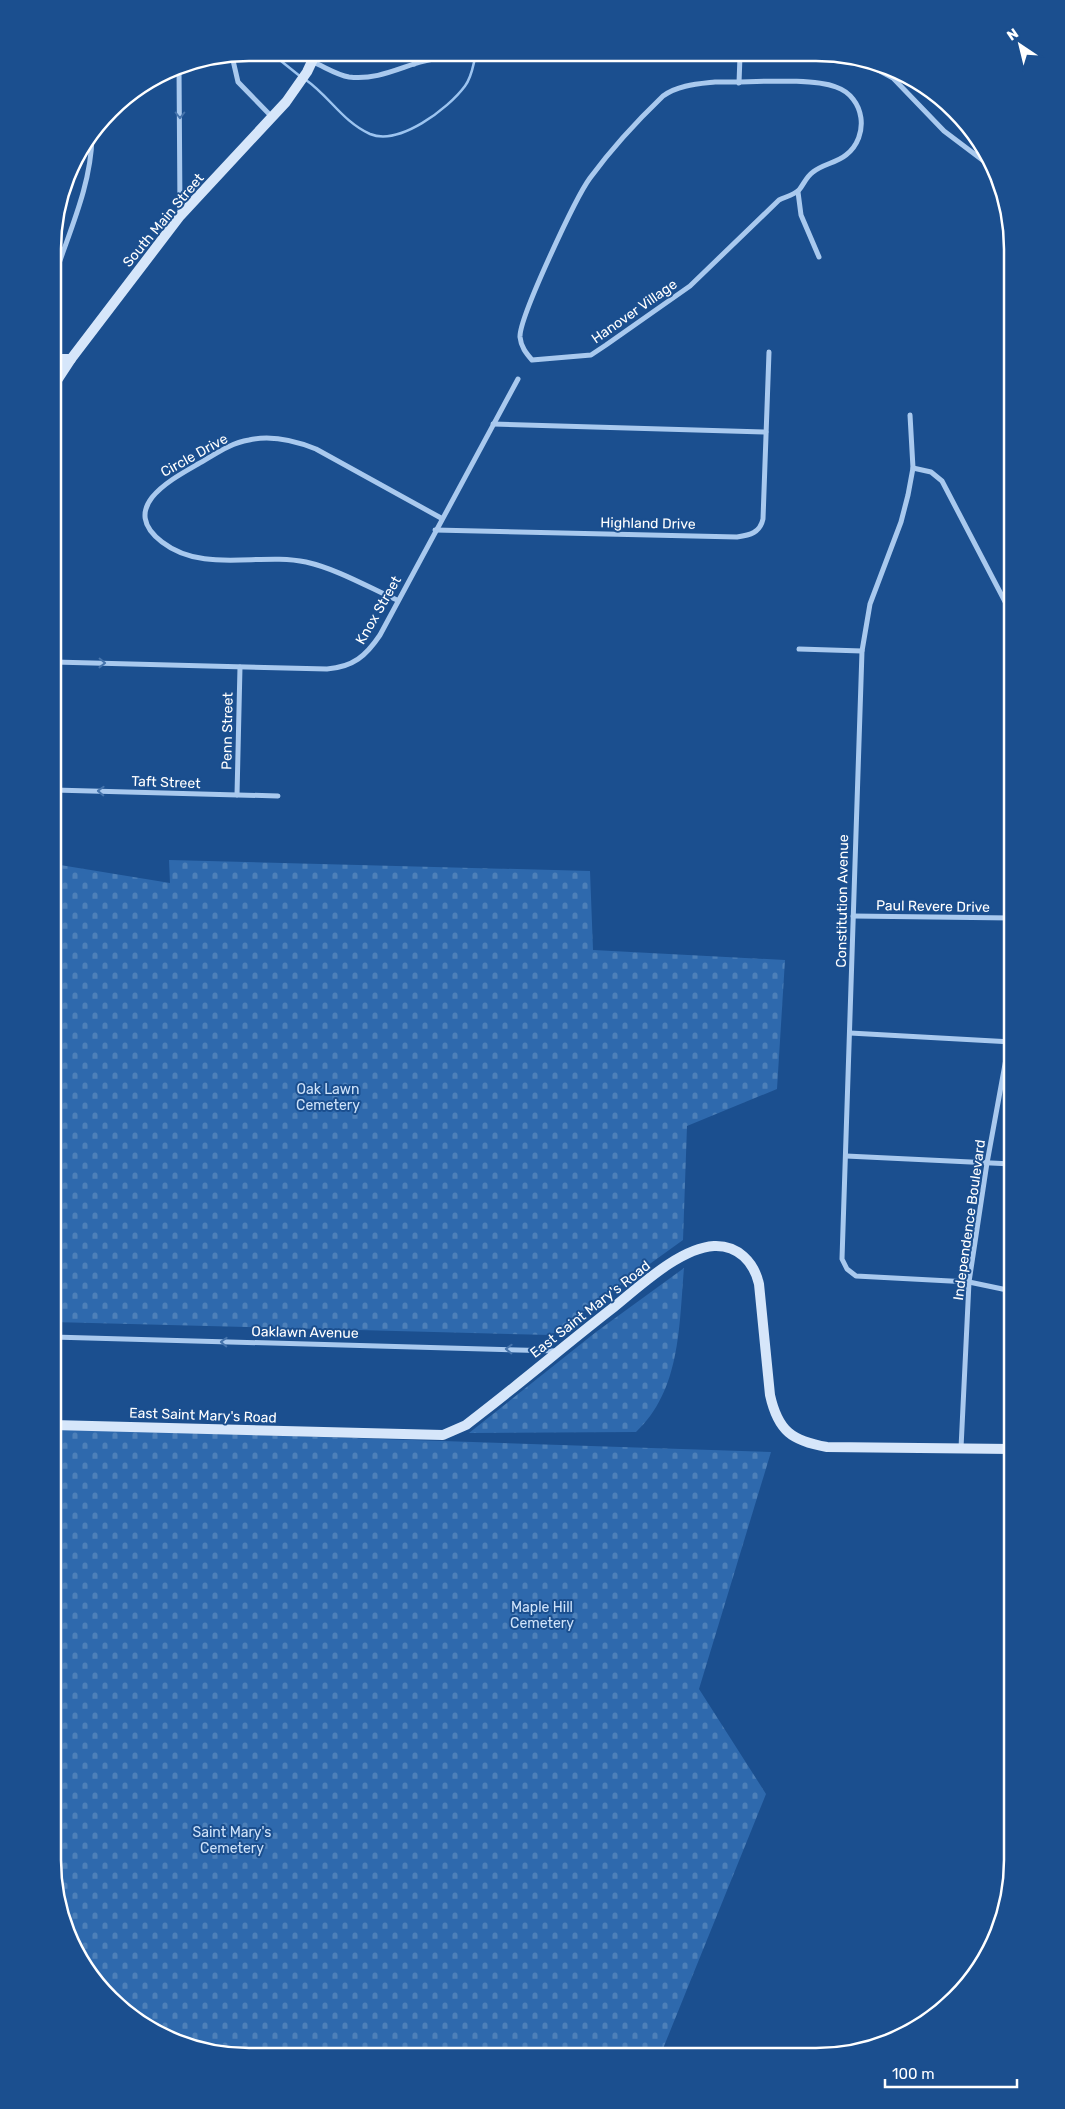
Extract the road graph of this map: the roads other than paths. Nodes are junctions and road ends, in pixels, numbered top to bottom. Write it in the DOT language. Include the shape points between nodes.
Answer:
graph roads {
  1 [pos="313,61"];
  2 [pos="320,61"];
  3 [pos="415,61"];
  4 [pos="428,61"];
  5 [pos="740,61"];
  6 [pos="233,62"];
  7 [pos="414,64"];
  8 [pos="179,76"];
  9 [pos="894,79"];
  10 [pos="739,83"];
  11 [pos="272,117"];
  12 [pos="92,148"];
  13 [pos="979,157"];
  14 [pos="798,192"];
  15 [pos="180,216"];
  16 [pos="61,257"];
  17 [pos="819,257"];
  18 [pos="769,352"];
  19 [pos="61,359"];
  20 [pos="71,359"];
  21 [pos="61,374"];
  22 [pos="518,379"];
  23 [pos="910,415"];
  24 [pos="493,424"];
  25 [pos="766,432"];
  26 [pos="913,468"];
  27 [pos="441,518"];
  28 [pos="435,530"];
  29 [pos="397,600"];
  30 [pos="1004,600"];
  31 [pos="799,648"];
  32 [pos="862,651"];
  33 [pos="61,662"];
  34 [pos="240,667"];
  35 [pos="61,790"];
  36 [pos="237,795"];
  37 [pos="278,796"];
  38 [pos="852,916"];
  39 [pos="1004,918"];
  40 [pos="850,1033"];
  41 [pos="1004,1042"];
  42 [pos="1004,1077"];
  43 [pos="846,1156"];
  44 [pos="987,1163"];
  45 [pos="1004,1164"];
  46 [pos="969,1282"];
  47 [pos="1004,1289"];
  48 [pos="61,1337"];
  49 [pos="557,1351"];
  50 [pos="61,1425"];
  51 [pos="961,1448"];
  52 [pos="1004,1449"];
  1 -- 11 [label="street, South Main Street"];
  2 -- 7 [label="street" via="336,73 356,77 376,76"];
  3 -- 7 [label="street"];
  4 -- 7 [label="street"];
  5 -- 10 [label="street"];
  6 -- 11 [label="street" via="238,82"];
  8 -- 15 [label="street, one-way"];
  9 -- 13 [label="street" via="944,131"];
  10 -- 14 [label="street, Hanover Village" via="835,86 845,91 860,110 861,134 857,144 838,160 810,173"];
  10 -- 14 [label="street, Hanover Village" via="701,83 671,90 618,143 589,180 559,238 521,327 523,348 532,360 590,356 690,286 779,200"];
  11 -- 15 [label="street, South Main Street"];
  12 -- 16 [label="street" via="86,183"];
  14 -- 17 [label="street" via="802,215"];
  15 -- 20 [label="street, South Main Street"];
  18 -- 25 [label="street, Highland Drive"];
  19 -- 20 [label="street"];
  20 -- 21 [label="street, South Main Street"];
  22 -- 24 [label="street, Knox Street"];
  23 -- 26 [label="street, Constitution Avenue"];
  24 -- 25 [label="street"];
  24 -- 27 [label="street, Knox Street"];
  25 -- 28 [label="street, Highland Drive" via="763,519 761,528 748,535"];
  26 -- 30 [label="street" via="931,472 942,481"];
  26 -- 32 [label="street, Constitution Avenue" via="901,522 870,604"];
  27 -- 28 [label="street, Knox Street"];
  27 -- 29 [label="street, Circle Drive" via="316,449 273,438 233,444 172,479 150,497 146,513 148,525 163,543 180,552 198,558 307,562"];
  28 -- 29 [label="street, Knox Street"];
  29 -- 34 [label="street, Knox Street" via="371,648 350,665 327,669"];
  31 -- 32 [label="street"];
  32 -- 38 [label="street, Constitution Avenue"];
  33 -- 34 [label="street, Knox Street, one-way"];
  34 -- 36 [label="street, Penn Street"];
  36 -- 35 [label="street, Taft Street, one-way"];
  36 -- 37 [label="street, Taft Street"];
  38 -- 39 [label="street, Paul Revere Drive"];
  38 -- 40 [label="street, Constitution Avenue"];
  40 -- 41 [label="street"];
  40 -- 43 [label="street, Constitution Avenue"];
  42 -- 44 [label="street, Independence Boulevard"];
  43 -- 44 [label="street"];
  43 -- 46 [label="street, Constitution Avenue" via="842,1259 847,1270 856,1276"];
  44 -- 45 [label="street"];
  44 -- 46 [label="street, Independence Boulevard"];
  46 -- 47 [label="street, Constitution Avenue"];
  46 -- 51 [label="street, Independence Boulevard"];
  49 -- 48 [label="street, Oaklawn Avenue, one-way"];
  49 -- 50 [label="street, East Saint Mary's Road" via="466,1425 443,1435"];
  49 -- 51 [label="street, East Saint Mary's Road" via="657,1274 690,1253 713,1246 730,1247 756,1270 770,1395 780,1424 789,1435 808,1444 827,1447"];
  51 -- 52 [label="street, East Saint Mary's Road"];
}
